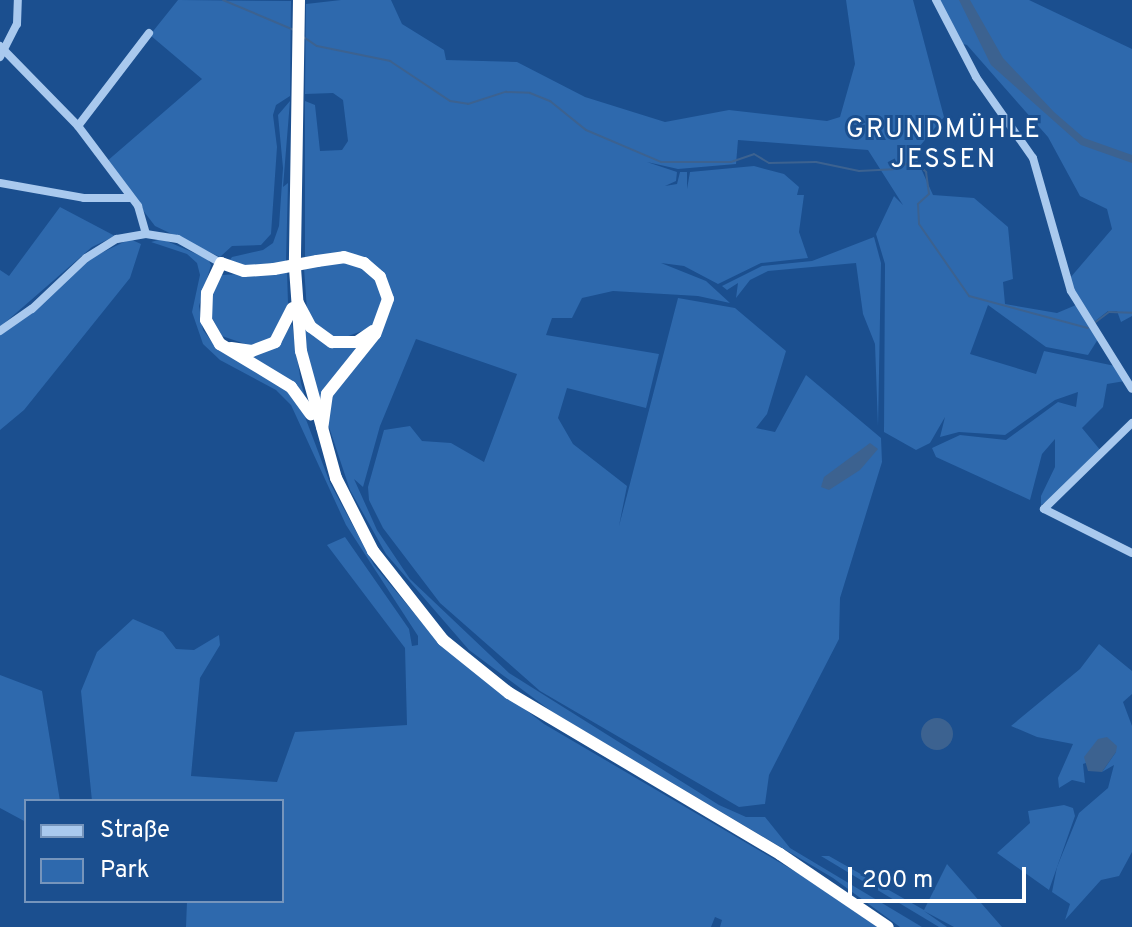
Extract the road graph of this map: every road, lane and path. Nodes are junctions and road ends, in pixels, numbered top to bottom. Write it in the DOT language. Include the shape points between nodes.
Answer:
graph roads {
  1 [pos="18,0"];
  2 [pos="299,0"];
  3 [pos="936,0"];
  4 [pos="149,33"];
  5 [pos="2,51"];
  6 [pos="78,126"];
  7 [pos="0,183"];
  8 [pos="131,198"];
  9 [pos="146,234"];
  10 [pos="221,263"];
  11 [pos="295,293"];
  12 [pos="381,324"];
  13 [pos="0,331"];
  14 [pos="216,340"];
  15 [pos="1132,389"];
  16 [pos="1132,423"];
  17 [pos="319,428"];
  18 [pos="323,443"];
  19 [pos="1132,553"];
  20 [pos="888,927"];
  1 -- 5 [label="street" via="17,24"];
  2 -- 11 [label="highway"];
  3 -- 15 [label="street" via="961,51 1033,158 1071,291"];
  4 -- 6 [label="street"];
  5 -- 6 [label="street"];
  6 -- 8 [label="street"];
  7 -- 8 [label="street" via="76,197"];
  8 -- 9 [label="street"];
  9 -- 10 [label="street" via="178,239"];
  9 -- 13 [label="street" via="101,247"];
  10 -- 12 [label="highway, bridge" via="244,271 344,257 370,266 388,299"];
  10 -- 14 [label="highway" via="204,306"];
  11 -- 12 [label="highway" via="311,327 332,342 357,342"];
  11 -- 14 [label="highway" via="288,325 275,342 252,351"];
  11 -- 17 [label="highway" via="301,351"];
  12 -- 18 [label="highway" via="327,394"];
  14 -- 17 [label="highway" via="291,387"];
  16 -- 19 [label="street" via="1044,509"];
  17 -- 18 [label="highway"];
  18 -- 20 [label="highway" via="347,503 390,577 465,660 534,710 744,833"];
}
